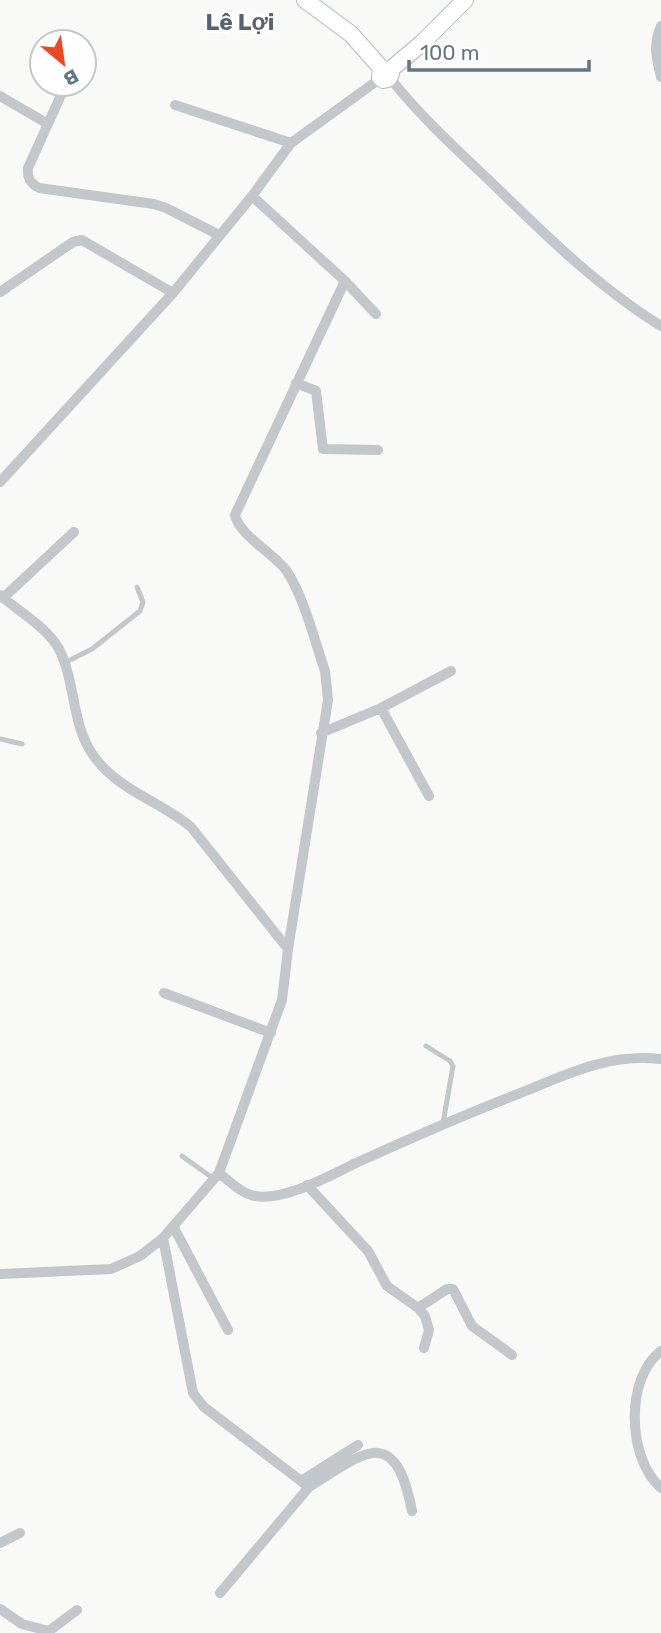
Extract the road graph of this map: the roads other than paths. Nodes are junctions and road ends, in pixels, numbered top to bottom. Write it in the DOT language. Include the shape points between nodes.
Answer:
graph roads {
  1 [pos="305,0"];
  2 [pos="465,0"];
  3 [pos="661,26"];
  4 [pos="385,74"];
  5 [pos="661,77"];
  6 [pos="0,96"];
  7 [pos="60,98"];
  8 [pos="175,105"];
  9 [pos="48,124"];
  10 [pos="291,143"];
  11 [pos="252,196"];
  12 [pos="219,235"];
  13 [pos="345,281"];
  14 [pos="0,292"];
  15 [pos="173,293"];
  16 [pos="376,314"];
  17 [pos="661,326"];
  18 [pos="296,383"];
  19 [pos="378,450"];
  20 [pos="0,482"];
  21 [pos="74,532"];
  22 [pos="137,587"];
  23 [pos="1,597"];
  24 [pos="64,663"];
  25 [pos="451,671"];
  26 [pos="381,708"];
  27 [pos="321,733"];
  28 [pos="0,739"];
  29 [pos="22,744"];
  30 [pos="429,796"];
  31 [pos="288,949"];
  32 [pos="164,993"];
  33 [pos="271,1033"];
  34 [pos="426,1046"];
  35 [pos="660,1056"];
  36 [pos="443,1123"];
  37 [pos="182,1156"];
  38 [pos="216,1176"];
  39 [pos="307,1185"];
  40 [pos="173,1226"];
  41 [pos="163,1238"];
  42 [pos="0,1274"];
  43 [pos="418,1308"];
  44 [pos="228,1330"];
  45 [pos="424,1348"];
  46 [pos="661,1351"];
  47 [pos="512,1355"];
  48 [pos="358,1445"];
  49 [pos="305,1484"];
  50 [pos="661,1488"];
  51 [pos="412,1511"];
  52 [pos="20,1533"];
  53 [pos="0,1543"];
  54 [pos="220,1593"];
  55 [pos="0,1609"];
  56 [pos="77,1611"];
  1 -- 4 [label="street" via="351,34"];
  2 -- 4 [label="street"];
  3 -- 5 [label="street" via="655,55"];
  4 -- 10 [label="street"];
  4 -- 17 [label="street" via="521,211 623,303"];
  6 -- 9 [label="street"];
  7 -- 9 [label="street"];
  8 -- 10 [label="street"];
  9 -- 12 [label="street" via="28,168 29,180 39,188 154,204"];
  10 -- 11 [label="street"];
  11 -- 12 [label="street"];
  11 -- 13 [label="street"];
  12 -- 15 [label="street"];
  13 -- 16 [label="street"];
  13 -- 18 [label="street"];
  14 -- 15 [label="street" via="82,240"];
  15 -- 20 [label="street"];
  18 -- 19 [label="street" via="318,395 323,449"];
  18 -- 27 [label="street" via="235,515 239,527 276,558 293,581 328,686"];
  21 -- 23 [label="street"];
  22 -- 24 [label="lane" via="143,602 140,611 92,649"];
  23 -- 24 [label="street" via="52,639"];
  24 -- 31 [label="street" via="77,719 94,758 124,786 191,827"];
  25 -- 26 [label="street"];
  26 -- 27 [label="street"];
  26 -- 30 [label="street"];
  27 -- 31 [label="street"];
  28 -- 29 [label="lane"];
  31 -- 33 [label="street" via="285,989"];
  32 -- 33 [label="street"];
  33 -- 38 [label="street"];
  34 -- 36 [label="lane" via="453,1066"];
  35 -- 36 [label="street" via="599,1062"];
  36 -- 39 [label="street"];
  37 -- 38 [label="lane"];
  38 -- 39 [label="street" via="255,1196"];
  38 -- 40 [label="street"];
  39 -- 43 [label="street" via="368,1251 387,1286"];
  40 -- 41 [label="street"];
  40 -- 44 [label="street"];
  41 -- 42 [label="street" via="140,1256 111,1269"];
  41 -- 49 [label="street" via="193,1393 204,1407"];
  43 -- 45 [label="street" via="428,1322"];
  43 -- 47 [label="street" via="453,1289 472,1326"];
  46 -- 50 [label="street" via="645,1368 635,1409 643,1462"];
  48 -- 49 [label="street"];
  49 -- 51 [label="street" via="363,1454 382,1453 403,1475"];
  49 -- 54 [label="street"];
  52 -- 53 [label="street"];
  55 -- 56 [label="street" via="22,1624 49,1632"];
}
